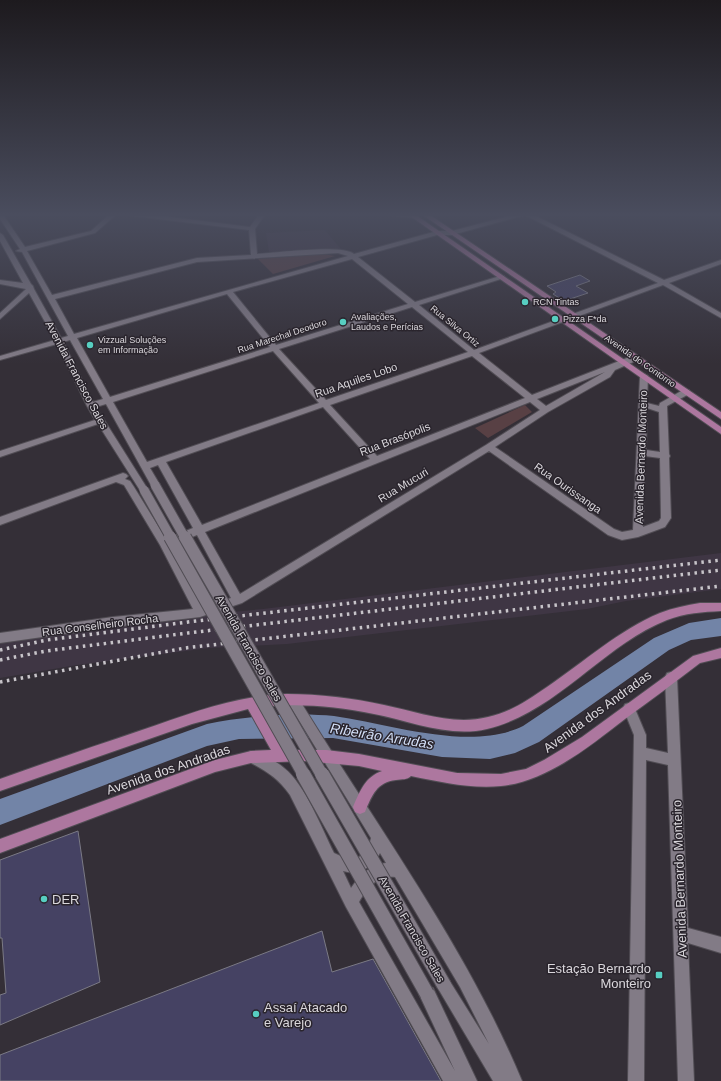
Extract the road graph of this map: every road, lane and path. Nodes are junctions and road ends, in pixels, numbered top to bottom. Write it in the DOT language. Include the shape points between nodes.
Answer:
graph roads {
  1 [pos="16,263"];
  2 [pos="32,263"];
  3 [pos="184,263"];
  4 [pos="327,263"];
  5 [pos="363,263"];
  6 [pos="482,263"];
  7 [pos="497,263"];
  8 [pos="625,263"];
  9 [pos="717,263"];
  10 [pos="24,277"];
  11 [pos="502,277"];
  12 [pos="0,282"];
  13 [pos="8,283"];
  14 [pos="664,283"];
  15 [pos="30,287"];
  16 [pos="229,291"];
  17 [pos="51,298"];
  18 [pos="412,304"];
  19 [pos="574,316"];
  20 [pos="721,316"];
  21 [pos="0,317"];
  22 [pos="564,320"];
  23 [pos="73,337"];
  24 [pos="59,341"];
  25 [pos="275,349"];
  26 [pos="472,352"];
  27 [pos="0,358"];
  28 [pos="635,358"];
  29 [pos="625,362"];
  30 [pos="612,368"];
  31 [pos="644,376"];
  32 [pos="686,392"];
  33 [pos="674,398"];
  34 [pos="530,400"];
  35 [pos="109,401"];
  36 [pos="324,404"];
  37 [pos="643,404"];
  38 [pos="91,406"];
  39 [pos="545,410"];
  40 [pos="663,410"];
  41 [pos="721,416"];
  42 [pos="100,421"];
  43 [pos="721,431"];
  44 [pos="489,447"];
  45 [pos="640,452"];
  46 [pos="0,454"];
  47 [pos="666,456"];
  48 [pos="375,459"];
  49 [pos="161,461"];
  50 [pos="145,466"];
  51 [pos="132,472"];
  52 [pos="118,479"];
  53 [pos="150,487"];
  54 [pos="0,521"];
  55 [pos="200,531"];
  56 [pos="638,533"];
  57 [pos="164,544"];
  58 [pos="238,600"];
  59 [pos="721,607"];
  60 [pos="200,613"];
  61 [pos="0,638"];
  62 [pos="721,653"];
  63 [pos="671,677"];
  64 [pos="251,703"];
  65 [pos="295,703"];
  66 [pos="629,708"];
  67 [pos="324,752"];
  68 [pos="640,753"];
  69 [pos="280,755"];
  70 [pos="251,757"];
  71 [pos="675,761"];
  72 [pos="419,772"];
  73 [pos="0,785"];
  74 [pos="360,807"];
  75 [pos="378,838"];
  76 [pos="0,846"];
  77 [pos="329,858"];
  78 [pos="399,870"];
  79 [pos="351,902"];
  80 [pos="681,934"];
  81 [pos="721,944"];
  82 [pos="452,1081"];
  83 [pos="469,1081"];
  84 [pos="502,1081"];
  85 [pos="514,1081"];
  86 [pos="636,1081"];
  87 [pos="686,1081"];
  1 -- 10 [label="street, Avenida Francisco Sales"];
  2 -- 17 [label="street, Avenida Francisco Sales"];
  3 -- 17 [label="street"];
  4 -- 16 [label="street"];
  5 -- 18 [label="street, Rua Silva Ortiz"];
  6 -- 11 [label="main road, Avenida do Contorno"];
  7 -- 19 [label="main road, Avenida do Contorno"];
  8 -- 14 [label="street"];
  9 -- 14 [label="street, Rua Aquiles Lobo"];
  10 -- 13 [label="street"];
  10 -- 15 [label="street, Avenida Francisco Sales"];
  11 -- 18 [label="street, Rua Marechal Deodoro"];
  11 -- 22 [label="main road, Avenida do Contorno"];
  12 -- 13 [label="street"];
  13 -- 15 [label="street"];
  14 -- 19 [label="street, Rua Aquiles Lobo"];
  14 -- 20 [label="street"];
  15 -- 21 [label="street"];
  15 -- 24 [label="street, Avenida Francisco Sales"];
  16 -- 23 [label="street"];
  16 -- 25 [label="street"];
  17 -- 23 [label="street, Avenida Francisco Sales"];
  18 -- 25 [label="street, Rua Marechal Deodoro"];
  18 -- 26 [label="street, Rua Silva Ortiz"];
  19 -- 22 [label="street, Rua Aquiles Lobo"];
  19 -- 28 [label="main road, Avenida do Contorno"];
  22 -- 26 [label="street, Rua Aquiles Lobo"];
  22 -- 29 [label="main road, Avenida do Contorno"];
  23 -- 24 [label="street"];
  23 -- 35 [label="street, Avenida Francisco Sales"];
  24 -- 27 [label="street"];
  24 -- 38 [label="street, Avenida Francisco Sales"];
  25 -- 35 [label="street, Rua Marechal Deodoro"];
  25 -- 36 [label="street"];
  26 -- 34 [label="street, Rua Silva Ortiz"];
  26 -- 36 [label="street, Rua Aquiles Lobo"];
  28 -- 29 [label="street, Rua Brasópolis"];
  28 -- 32 [label="main road, Avenida do Contorno"];
  29 -- 30 [label="street, Rua Brasópolis"];
  29 -- 31 [label="main road, Avenida do Contorno"];
  30 -- 34 [label="street, Rua Brasópolis"];
  30 -- 39 [label="street, Rua Mucuri" via="607,375"];
  31 -- 33 [label="main road, Avenida do Contorno"];
  31 -- 37 [label="street, Avenida Bernardo Monteiro"];
  32 -- 33 [label="street, Avenida Bernardo Monteiro"];
  32 -- 41 [label="main road, Avenida do Contorno"];
  33 -- 40 [label="street, Avenida Bernardo Monteiro" via="664,403"];
  33 -- 43 [label="main road, Avenida do Contorno"];
  34 -- 39 [label="street, Rua Silva Ortiz"];
  34 -- 48 [label="street, Rua Brasópolis"];
  35 -- 38 [label="street, Rua Marechal Deodoro"];
  35 -- 50 [label="street, Avenida Francisco Sales"];
  36 -- 48 [label="street"];
  36 -- 49 [label="street, Rua Aquiles Lobo"];
  37 -- 40 [label="street"];
  37 -- 45 [label="street, Avenida Bernardo Monteiro"];
  38 -- 42 [label="street, Avenida Francisco Sales"];
  39 -- 44 [label="street, Rua Mucuri"];
  40 -- 47 [label="street, Avenida Bernardo Monteiro"];
  42 -- 46 [label="street"];
  42 -- 51 [label="street, Avenida Francisco Sales"];
  44 -- 56 [label="street, Rua Ourissanga" via="611,532 622,536"];
  44 -- 58 [label="street, Rua Mucuri"];
  45 -- 47 [label="street"];
  45 -- 56 [label="street, Avenida Bernardo Monteiro"];
  47 -- 56 [label="street, Avenida Bernardo Monteiro" via="666,518 662,524"];
  48 -- 55 [label="street, Rua Brasópolis"];
  49 -- 50 [label="street, Rua Aquiles Lobo"];
  49 -- 55 [label="street, Avenida Francisco Sales"];
  50 -- 53 [label="street, Avenida Francisco Sales"];
  51 -- 52 [label="street"];
  51 -- 53 [label="street, Avenida Francisco Sales"];
  52 -- 54 [label="street"];
  52 -- 57 [label="street" via="127,483"];
  53 -- 83 [label="street, Avenida Francisco Sales, bridge" via="427,994"];
  53 -- 84 [label="street, Avenida Francisco Sales, bridge"];
  55 -- 57 [label="street, Rua Brasópolis"];
  55 -- 58 [label="street, Avenida Francisco Sales"];
  57 -- 60 [label="street"];
  58 -- 60 [label="street, Rua Mucuri"];
  59 -- 65 [label="main road" via="693,608 656,619 521,711 485,725 456,727 329,702"];
  60 -- 61 [label="street, Rua Conselheiro Rocha"];
  62 -- 63 [label="main road, Avenida dos Andradas" via="697,660"];
  63 -- 66 [label="main road, Avenida dos Andradas"];
  63 -- 71 [label="street, Avenida Bernardo Monteiro"];
  64 -- 65 [label="main road"];
  64 -- 69 [label="main road"];
  64 -- 73 [label="main road" via="177,723"];
  65 -- 67 [label="street, Avenida Francisco Sales"];
  66 -- 68 [label="street" via="640,735"];
  66 -- 72 [label="main road, Avenida dos Andradas" via="586,741 527,775 501,780 457,780"];
  67 -- 69 [label="main road, Avenida dos Andradas"];
  67 -- 72 [label="main road, Avenida dos Andradas"];
  67 -- 74 [label="street, Avenida Francisco Sales"];
  68 -- 71 [label="street"];
  68 -- 86 [label="street"];
  69 -- 70 [label="main road, Avenida dos Andradas"];
  70 -- 76 [label="main road, Avenida dos Andradas" via="215,766"];
  70 -- 77 [label="street" via="285,775"];
  71 -- 80 [label="street, Avenida Bernardo Monteiro"];
  72 -- 74 [label="main road" via="377,778 365,792"];
  74 -- 75 [label="street, Avenida Francisco Sales"];
  75 -- 77 [label="street" via="376,849 368,860 355,866 341,865"];
  75 -- 78 [label="street, Avenida Francisco Sales"];
  77 -- 79 [label="street"];
  78 -- 79 [label="street" via="390,868 366,878"];
  78 -- 85 [label="street, Avenida Francisco Sales" via="470,988 496,1038"];
  79 -- 82 [label="street"];
  80 -- 81 [label="street"];
  80 -- 87 [label="street, Avenida Bernardo Monteiro"];
}
